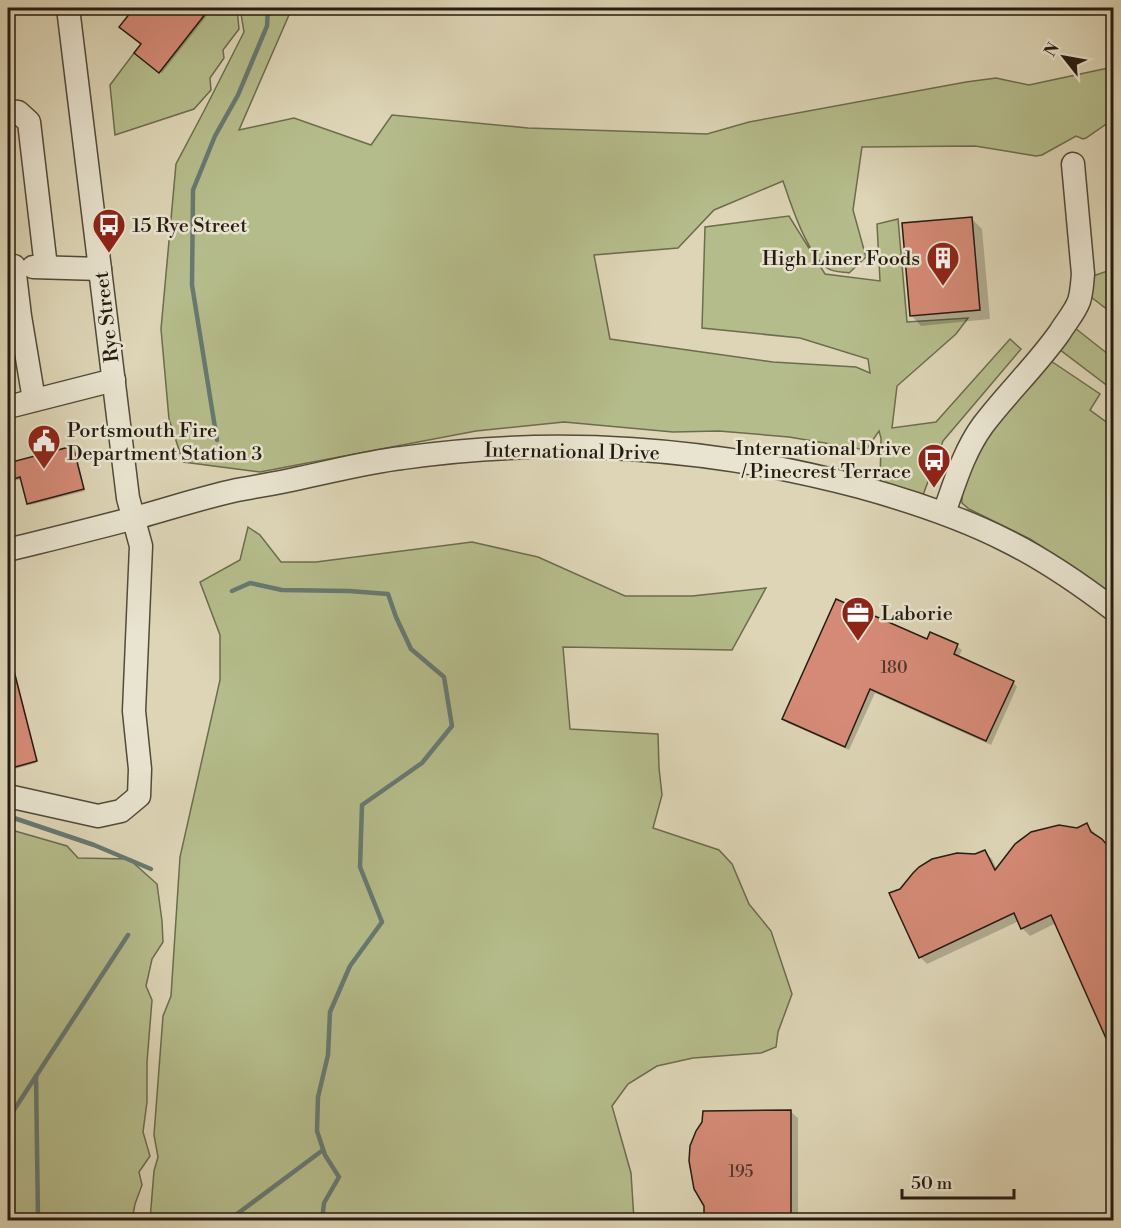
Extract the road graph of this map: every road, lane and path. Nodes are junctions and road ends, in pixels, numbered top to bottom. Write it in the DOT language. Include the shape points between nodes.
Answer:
graph roads {
  1 [pos="68,8"];
  2 [pos="8,111"];
  3 [pos="1073,164"];
  4 [pos="11,266"];
  5 [pos="46,267"];
  6 [pos="100,269"];
  7 [pos="114,380"];
  8 [pos="34,400"];
  9 [pos="8,407"];
  10 [pos="944,513"];
  11 [pos="134,518"];
  12 [pos="8,550"];
  13 [pos="1113,610"];
  14 [pos="8,796"];
  1 -- 6 [label="street, Rye Street"];
  2 -- 5 [label="street" via="18,112 29,122"];
  3 -- 10 [label="street" via="1083,265 1078,302 1044,354 971,442"];
  4 -- 5 [label="street"];
  4 -- 8 [label="street"];
  5 -- 6 [label="street"];
  6 -- 7 [label="street, Rye Street"];
  7 -- 8 [label="street"];
  7 -- 11 [label="street, Rye Street" via="128,498"];
  8 -- 9 [label="street"];
  10 -- 11 [label="street, International Drive" via="823,477 719,457 614,447 543,446 367,463 235,490"];
  10 -- 13 [label="street, International Drive" via="1036,557"];
  11 -- 12 [label="street, International Drive"];
  11 -- 14 [label="street, Rye Street" via="141,546 134,711 139,796 121,811 98,816"];
}
